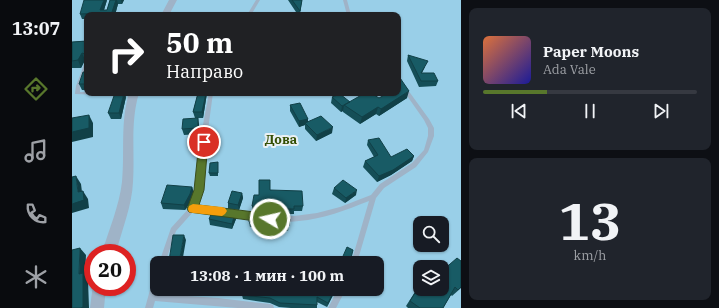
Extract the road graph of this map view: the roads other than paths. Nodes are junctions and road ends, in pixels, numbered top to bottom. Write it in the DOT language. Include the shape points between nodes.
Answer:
graph roads {
  1 [pos="173,0"];
  2 [pos="258,0"];
  3 [pos="345,0"];
  4 [pos="167,12"];
  5 [pos="251,12"];
  6 [pos="348,12"];
  7 [pos="84,71"];
  8 [pos="401,84"];
  9 [pos="84,93"];
  10 [pos="133,96"];
  11 [pos="211,96"];
  12 [pos="373,196"];
  13 [pos="192,209"];
  14 [pos="263,218"];
  15 [pos="278,219"];
  16 [pos="112,244"];
  17 [pos="164,256"];
  18 [pos="356,256"];
  19 [pos="98,296"];
  20 [pos="338,296"];
  21 [pos="152,297"];
  22 [pos="97,308"];
  23 [pos="149,308"];
  24 [pos="270,308"];
  25 [pos="332,308"];
  1 -- 4 [label="street"];
  2 -- 5 [label="lane"];
  3 -- 6 [label="lane"];
  7 -- 9 [label="lane" via="77,93"];
  8 -- 12 [label="lane" via="426,119 431,128 431,136 426,151 414,165 382,186"];
  10 -- 16 [label="street" via="127,124 126,193"];
  11 -- 13 [label="lane" via="199,190"];
  12 -- 15 [label="lane" via="313,217"];
  12 -- 18 [label="lane"];
  13 -- 14 [label="lane"];
  13 -- 17 [label="lane" via="173,230"];
  19 -- 22 [label="street"];
  20 -- 25 [label="lane"];
  21 -- 23 [label="lane"];
  21 -- 24 [label="lane"];
}
